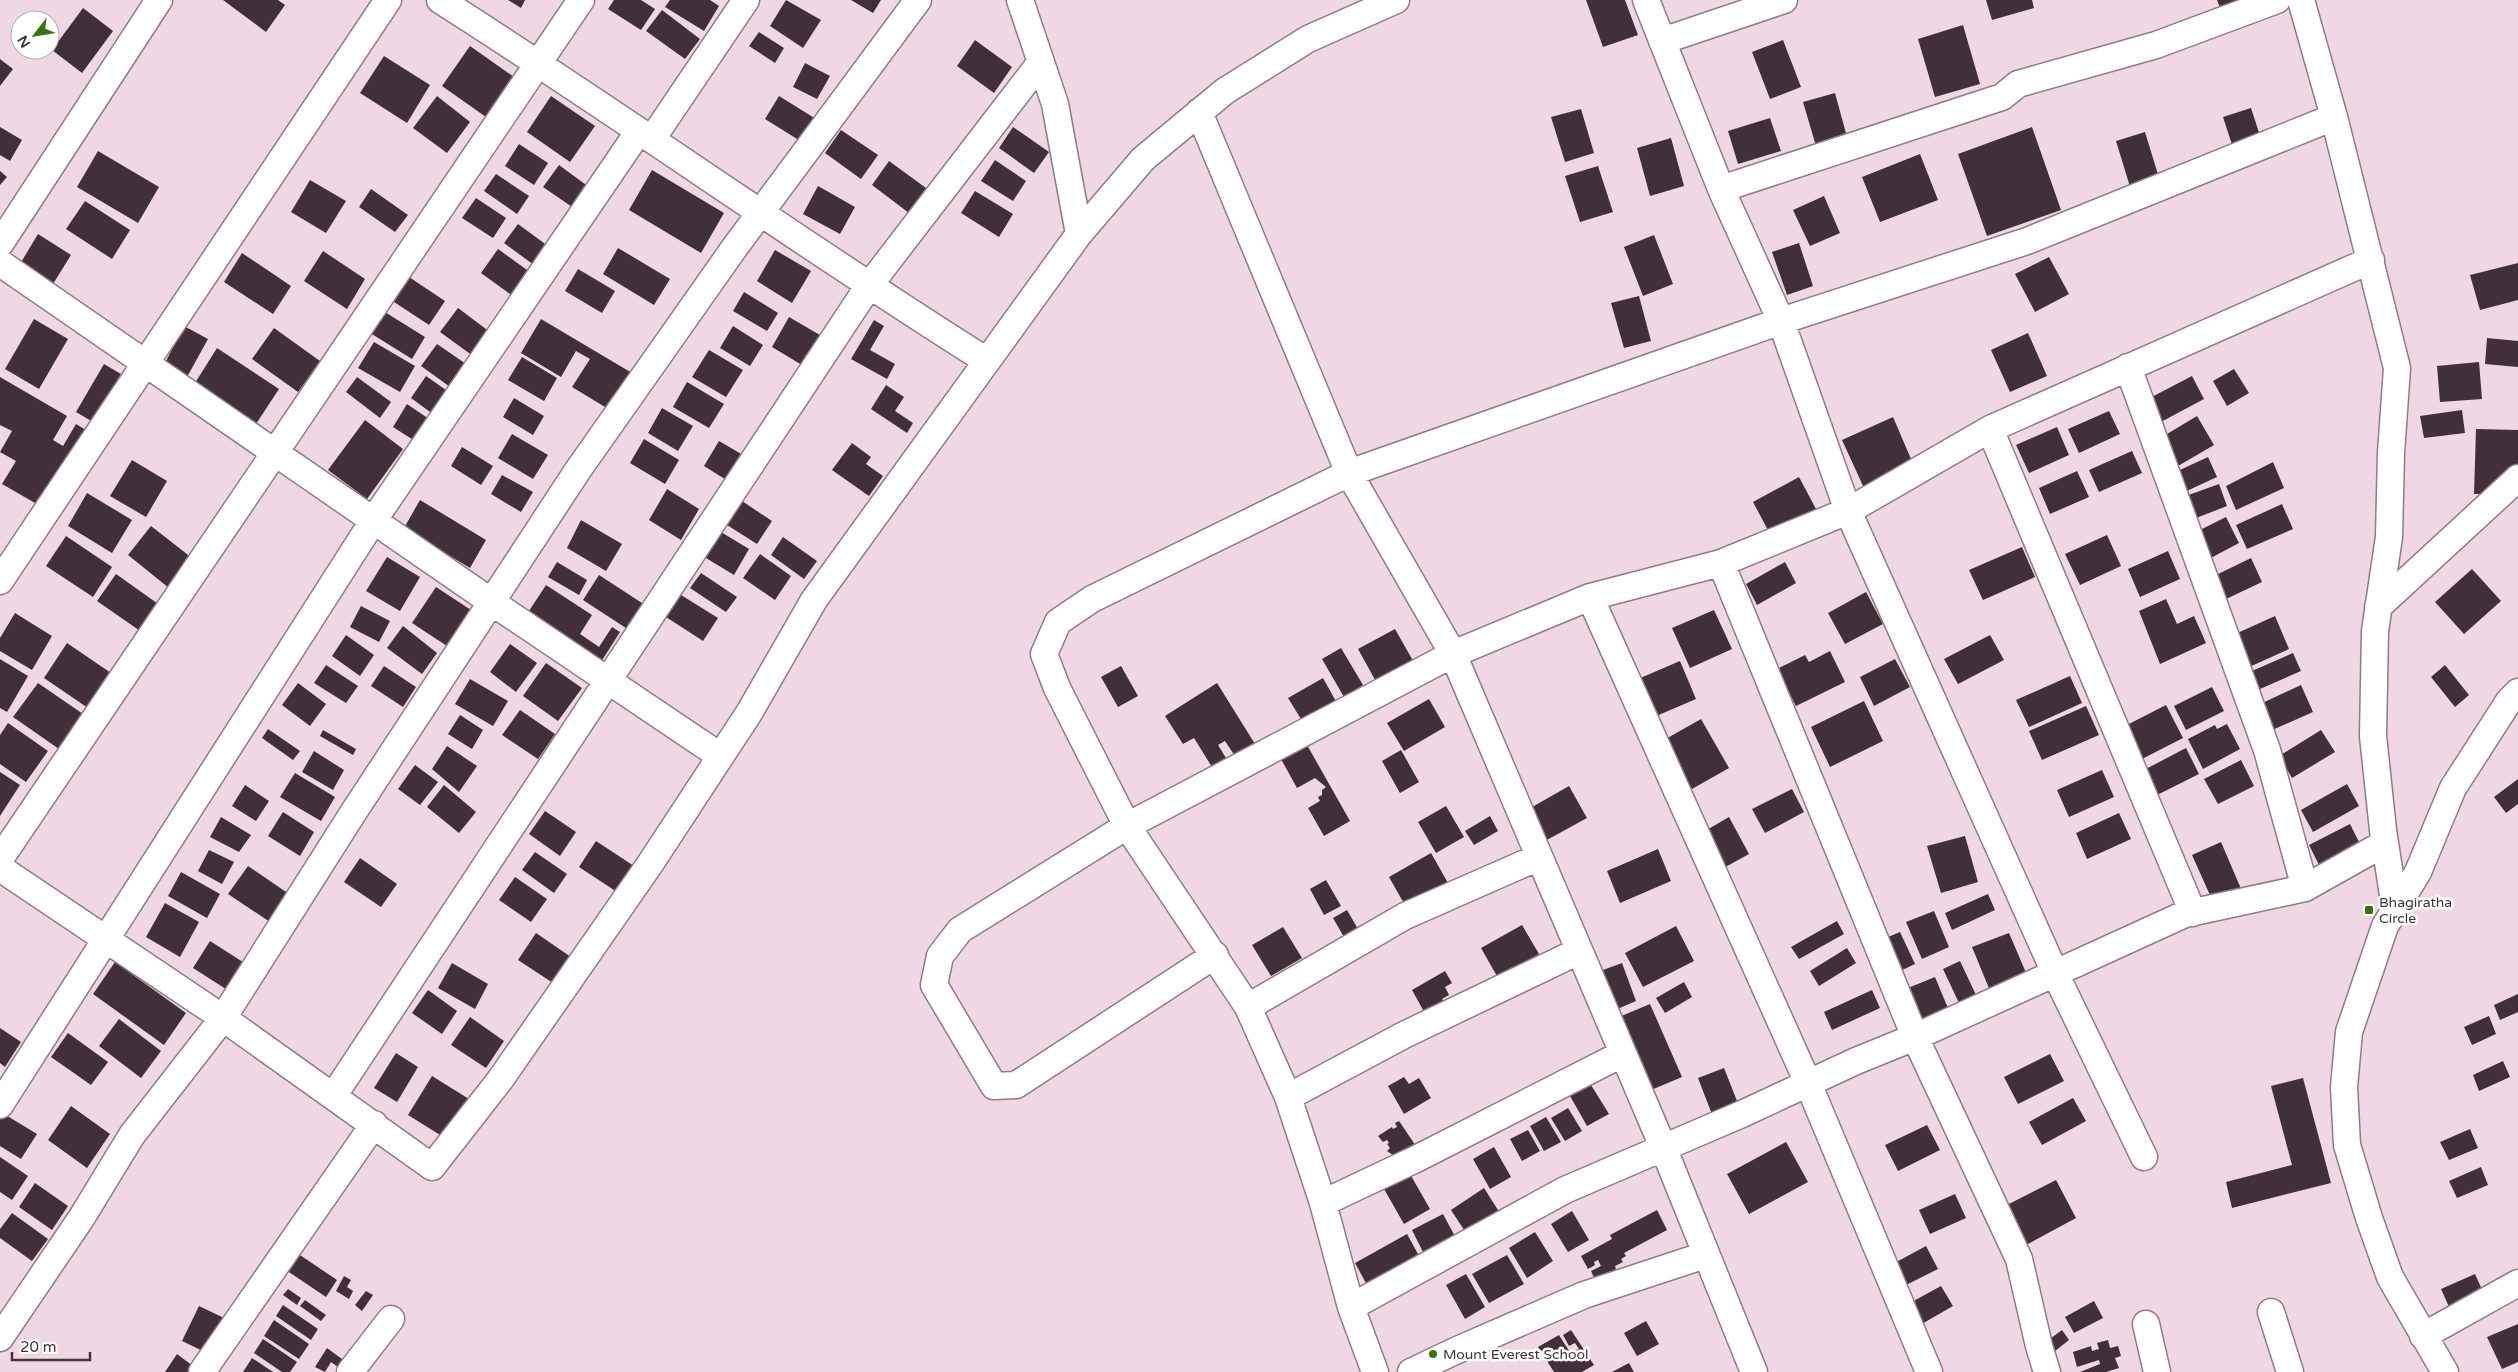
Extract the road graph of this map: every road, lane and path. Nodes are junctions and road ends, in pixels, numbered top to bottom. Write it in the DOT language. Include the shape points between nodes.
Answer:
graph roads {
  1 [pos="140,0"];
  2 [pos="159,0"];
  3 [pos="388,0"];
  4 [pos="440,0"];
  5 [pos="464,0"];
  6 [pos="581,0"];
  7 [pos="746,0"];
  8 [pos="918,0"];
  9 [pos="1020,0"];
  10 [pos="1396,0"];
  11 [pos="1646,0"];
  12 [pos="1784,0"];
  13 [pos="2277,0"];
  14 [pos="2301,0"];
  15 [pos="1662,41"];
  16 [pos="542,57"];
  17 [pos="1041,62"];
  18 [pos="1199,112"];
  19 [pos="2334,117"];
  20 [pos="650,132"];
  21 [pos="1721,189"];
  22 [pos="764,207"];
  23 [pos="0,216"];
  24 [pos="1078,234"];
  25 [pos="0,244"];
  26 [pos="2370,260"];
  27 [pos="0,263"];
  28 [pos="872,282"];
  29 [pos="1781,321"];
  30 [pos="991,354"];
  31 [pos="146,364"];
  32 [pos="2128,367"];
  33 [pos="1990,429"];
  34 [pos="274,452"];
  35 [pos="1349,472"];
  36 [pos="2518,478"];
  37 [pos="1848,510"];
  38 [pos="373,520"];
  39 [pos="1721,563"];
  40 [pos="0,581"];
  41 [pos="1590,597"];
  42 [pos="493,603"];
  43 [pos="2378,607"];
  44 [pos="1453,654"];
  45 [pos="608,681"];
  46 [pos="2513,710"];
  47 [pos="720,756"];
  48 [pos="1127,826"];
  49 [pos="2384,842"];
  50 [pos="1539,857"];
  51 [pos="0,859"];
  52 [pos="0,868"];
  53 [pos="2305,888"];
  54 [pos="2395,908"];
  55 [pos="2193,913"];
  56 [pos="107,940"];
  57 [pos="1579,951"];
  58 [pos="1215,955"];
  59 [pos="2055,973"];
  60 [pos="1248,1008"];
  61 [pos="223,1018"];
  62 [pos="1915,1037"];
  63 [pos="1622,1054"];
  64 [pos="1808,1084"];
  65 [pos="334,1095"];
  66 [pos="1288,1097"];
  67 [pos="0,1105"];
  68 [pos="374,1124"];
  69 [pos="1663,1147"];
  70 [pos="2144,1157"];
  71 [pos="1323,1203"];
  72 [pos="1705,1254"];
  73 [pos="2518,1283"];
  74 [pos="1351,1307"];
  75 [pos="2271,1312"];
  76 [pos="391,1319"];
  77 [pos="2146,1324"];
  78 [pos="2423,1336"];
  79 [pos="0,1338"];
  80 [pos="202,1372"];
  81 [pos="350,1372"];
  82 [pos="1375,1372"];
  83 [pos="1410,1372"];
  84 [pos="1754,1372"];
  85 [pos="1929,1372"];
  86 [pos="2047,1372"];
  87 [pos="2157,1372"];
  88 [pos="2290,1372"];
  89 [pos="2445,1372"];
  1 -- 23 [label="street"];
  2 -- 25 [label="street"];
  3 -- 31 [label="street"];
  4 -- 16 [label="street"];
  5 -- 16 [label="street"];
  6 -- 16 [label="street"];
  7 -- 20 [label="street"];
  8 -- 22 [label="street"];
  9 -- 17 [label="street"];
  10 -- 18 [label="street" via="1308,39 1225,91"];
  11 -- 15 [label="street"];
  12 -- 15 [label="street"];
  13 -- 21 [label="street" via="2156,45 2018,84 2002,96"];
  14 -- 19 [label="street"];
  15 -- 21 [label="street"];
  16 -- 20 [label="street"];
  16 -- 34 [label="street"];
  17 -- 24 [label="street" via="1055,104"];
  17 -- 28 [label="street"];
  18 -- 24 [label="street" via="1143,159"];
  18 -- 35 [label="street"];
  19 -- 26 [label="street"];
  19 -- 29 [label="street" via="2027,242"];
  20 -- 22 [label="street"];
  20 -- 38 [label="street"];
  21 -- 29 [label="street"];
  22 -- 28 [label="street"];
  22 -- 42 [label="street" via="578,470"];
  24 -- 30 [label="street"];
  26 -- 32 [label="street"];
  26 -- 43 [label="street" via="2397,368 2389,538"];
  27 -- 31 [label="street"];
  28 -- 30 [label="street"];
  28 -- 45 [label="street"];
  29 -- 35 [label="street"];
  29 -- 37 [label="street"];
  30 -- 47 [label="street" via="814,600 749,713"];
  31 -- 34 [label="street"];
  31 -- 40 [label="street"];
  32 -- 33 [label="street"];
  32 -- 53 [label="street" via="2267,750"];
  33 -- 37 [label="street"];
  33 -- 55 [label="street"];
  34 -- 38 [label="street"];
  34 -- 51 [label="street"];
  35 -- 44 [label="street"];
  35 -- 48 [label="street" via="1092,599 1058,622 1044,654 1057,688"];
  36 -- 43 [label="street"];
  37 -- 39 [label="street"];
  37 -- 59 [label="street"];
  38 -- 42 [label="street"];
  38 -- 56 [label="street"];
  39 -- 41 [label="street"];
  39 -- 62 [label="street"];
  41 -- 44 [label="street"];
  41 -- 64 [label="street"];
  42 -- 45 [label="street"];
  42 -- 61 [label="street" via="352,813"];
  43 -- 49 [label="street" via="2374,630 2373,736"];
  44 -- 48 [label="street"];
  44 -- 50 [label="street"];
  45 -- 47 [label="street"];
  45 -- 65 [label="street"];
  46 -- 54 [label="street" via="2453,788 2418,872"];
  47 -- 68 [label="street" via="569,983 495,1087 432,1167"];
  48 -- 58 [label="street"];
  48 -- 58 [label="street" via="960,930 940,956 934,985 994,1086 1016,1085"];
  49 -- 53 [label="street"];
  49 -- 54 [label="street"];
  50 -- 57 [label="street"];
  50 -- 60 [label="street" via="1406,916"];
  52 -- 56 [label="street"];
  53 -- 55 [label="street"];
  54 -- 78 [label="street" via="2385,926 2349,1032 2344,1087 2348,1145 2369,1218 2390,1277"];
  55 -- 59 [label="street" via="2184,914"];
  56 -- 61 [label="street"];
  56 -- 67 [label="street"];
  57 -- 63 [label="street"];
  57 -- 66 [label="street" via="1404,1035"];
  58 -- 60 [label="street"];
  59 -- 62 [label="street"];
  59 -- 70 [label="street"];
  60 -- 66 [label="street"];
  61 -- 65 [label="street"];
  61 -- 79 [label="street" via="132,1135 82,1217"];
  62 -- 64 [label="street" via="1856,1060"];
  62 -- 86 [label="street" via="2019,1258"];
  63 -- 69 [label="street"];
  63 -- 71 [label="street"];
  64 -- 69 [label="street"];
  64 -- 85 [label="street"];
  65 -- 68 [label="street"];
  66 -- 71 [label="street"];
  68 -- 80 [label="street"];
  69 -- 72 [label="street"];
  69 -- 74 [label="street" via="1564,1190"];
  71 -- 74 [label="street"];
  72 -- 83 [label="street" via="1584,1296 1454,1350"];
  72 -- 84 [label="street"];
  73 -- 78 [label="street"];
  74 -- 82 [label="street"];
  75 -- 88 [label="street"];
  76 -- 81 [label="street"];
  77 -- 87 [label="street"];
  78 -- 89 [label="street"];
}
